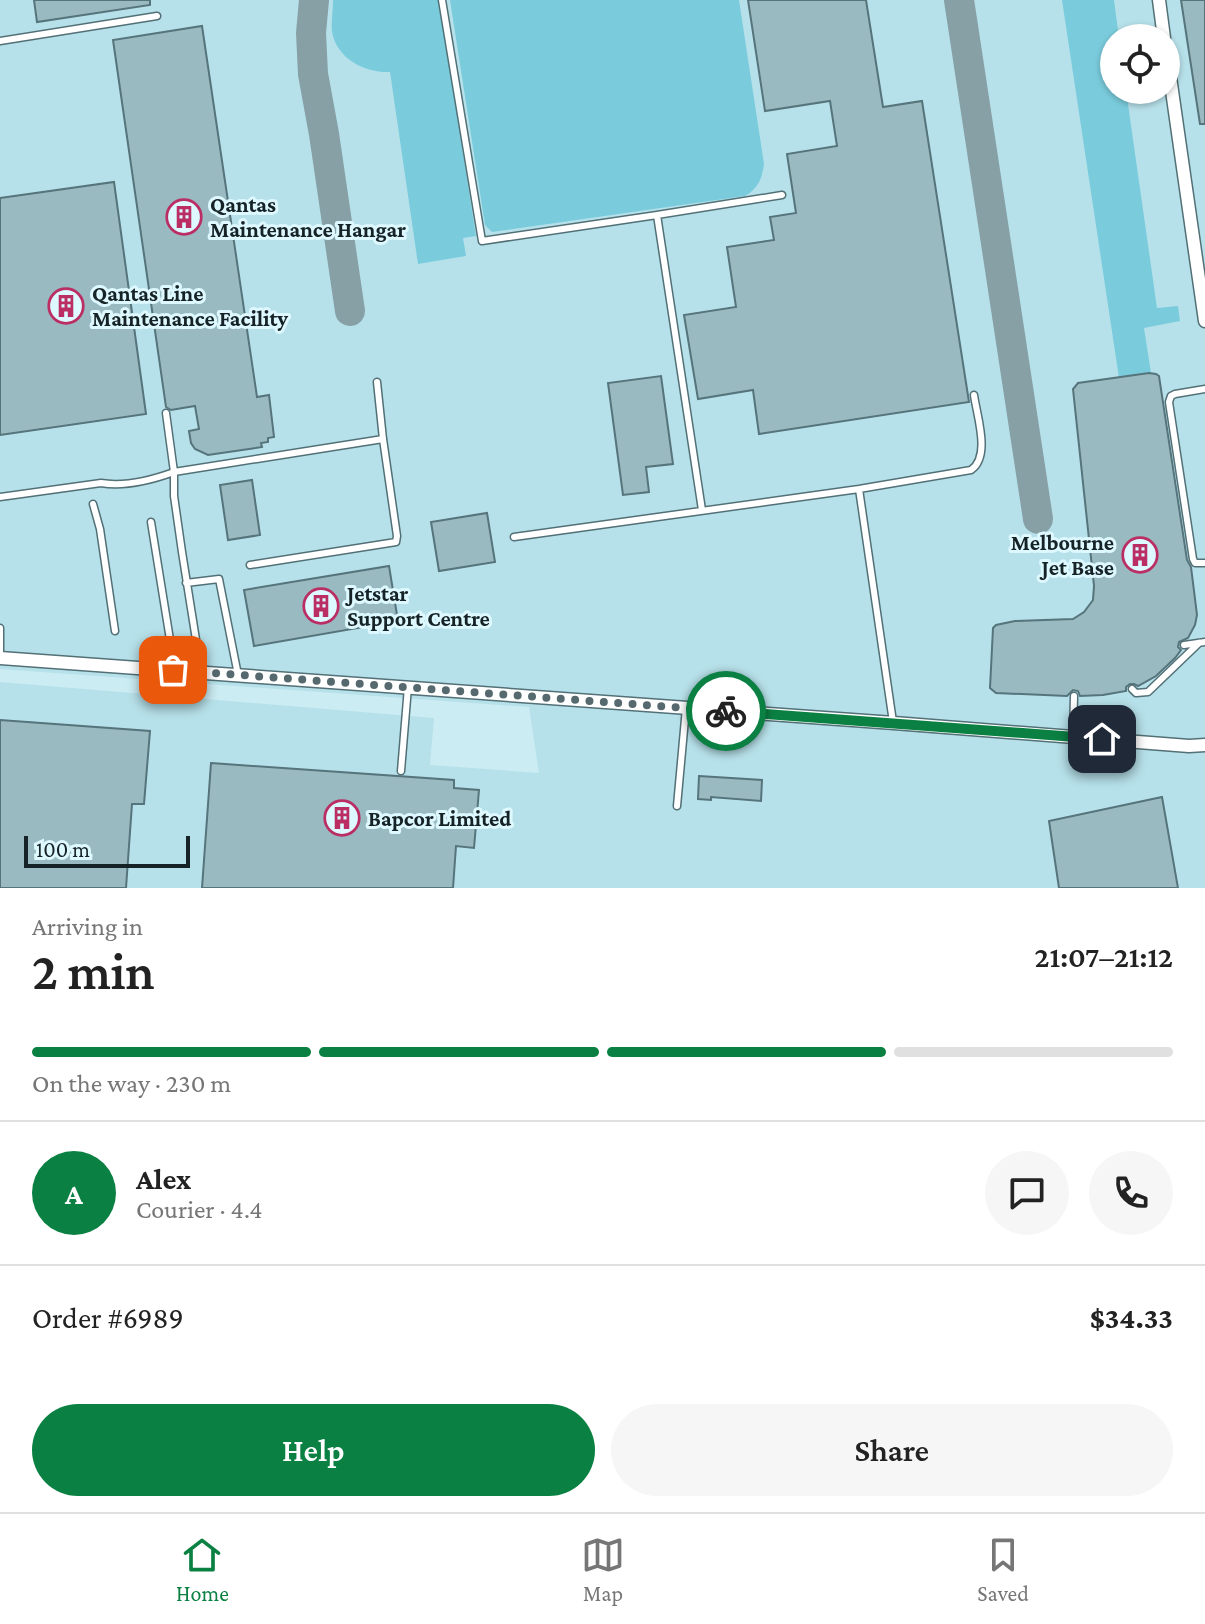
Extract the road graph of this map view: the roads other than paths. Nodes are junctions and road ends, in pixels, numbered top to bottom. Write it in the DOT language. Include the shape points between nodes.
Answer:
graph roads {
  1 [pos="442,0"];
  2 [pos="1159,0"];
  3 [pos="157,16"];
  4 [pos="1162,24"];
  5 [pos="0,41"];
  6 [pos="1174,104"];
  7 [pos="782,195"];
  8 [pos="657,215"];
  9 [pos="1205,321"];
  10 [pos="377,382"];
  11 [pos="1205,389"];
  12 [pos="974,395"];
  13 [pos="166,413"];
  14 [pos="383,439"];
  15 [pos="174,472"];
  16 [pos="859,489"];
  17 [pos="0,497"];
  18 [pos="93,504"];
  19 [pos="702,510"];
  20 [pos="151,522"];
  21 [pos="514,537"];
  22 [pos="1205,563"];
  23 [pos="250,565"];
  24 [pos="186,583"];
  25 [pos="0,628"];
  26 [pos="115,631"];
  27 [pos="1202,642"];
  28 [pos="1184,645"];
  29 [pos="0,657"];
  30 [pos="173,670"];
  31 [pos="201,672"];
  32 [pos="238,675"];
  33 [pos="408,687"];
  34 [pos="1132,689"];
  35 [pos="1074,696"];
  36 [pos="686,708"];
  37 [pos="894,723"];
  38 [pos="1073,737"];
  39 [pos="1205,748"];
  40 [pos="401,771"];
  41 [pos="677,806"];
  1 -- 8 [label="lane" via="482,241"];
  2 -- 4 [label="street"];
  3 -- 5 [label="lane"];
  6 -- 9 [label="street"];
  7 -- 8 [label="lane"];
  8 -- 19 [label="lane"];
  10 -- 14 [label="lane"];
  11 -- 22 [label="lane" via="1175,394 1169,402 1193,559"];
  12 -- 16 [label="lane" via="982,457 971,470"];
  13 -- 15 [label="lane"];
  14 -- 15 [label="lane"];
  14 -- 23 [label="lane" via="396,542"];
  15 -- 17 [label="lane" via="156,479"];
  15 -- 24 [label="lane"];
  16 -- 19 [label="lane"];
  16 -- 37 [label="lane"];
  18 -- 26 [label="lane"];
  19 -- 21 [label="lane"];
  20 -- 30 [label="lane"];
  24 -- 31 [label="lane"];
  24 -- 32 [label="lane" via="219,579"];
  25 -- 29 [label="lane"];
  27 -- 28 [label="lane"];
  27 -- 34 [label="lane" via="1148,692"];
  29 -- 30 [label="street"];
  30 -- 31 [label="street"];
  31 -- 32 [label="street"];
  32 -- 33 [label="street"];
  33 -- 36 [label="street"];
  33 -- 40 [label="lane"];
  35 -- 38 [label="lane"];
  36 -- 37 [label="street"];
  36 -- 41 [label="lane"];
  37 -- 38 [label="street"];
  38 -- 39 [label="street"];
}
